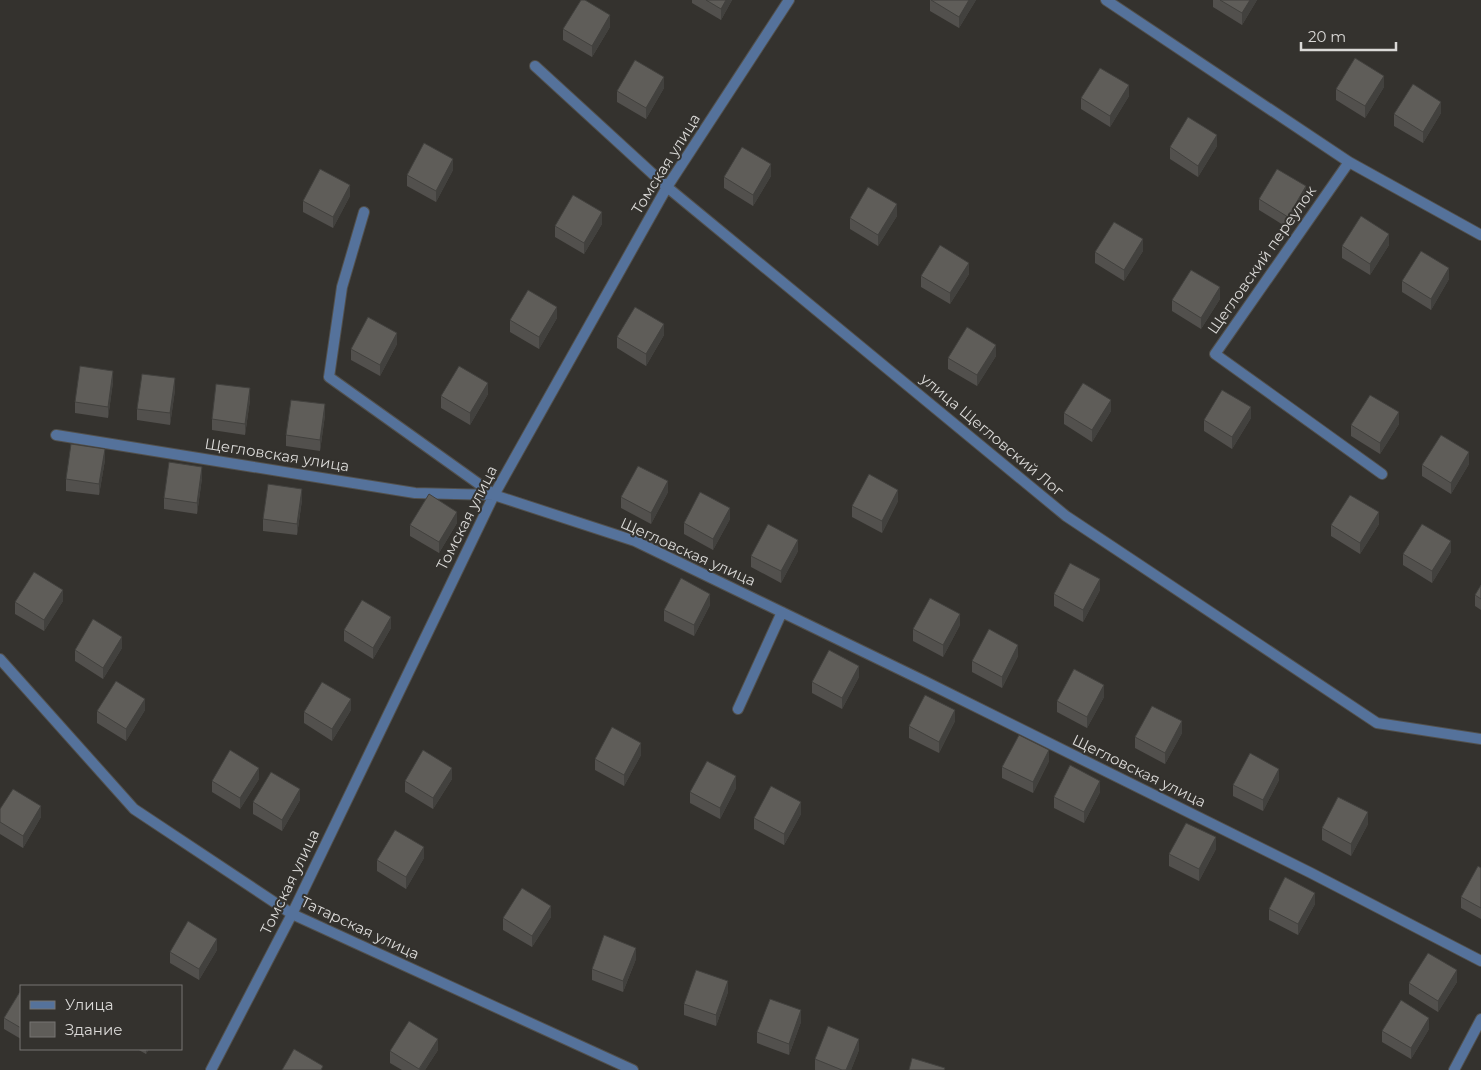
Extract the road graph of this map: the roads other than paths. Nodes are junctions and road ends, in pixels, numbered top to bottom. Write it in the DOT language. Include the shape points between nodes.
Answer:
graph roads {
  1 [pos="788,0"];
  2 [pos="1106,0"];
  3 [pos="535,66"];
  4 [pos="1349,162"];
  5 [pos="667,187"];
  6 [pos="364,212"];
  7 [pos="1481,235"];
  8 [pos="56,435"];
  9 [pos="1382,474"];
  10 [pos="494,495"];
  11 [pos="782,612"];
  12 [pos="0,659"];
  13 [pos="738,709"];
  14 [pos="1481,738"];
  15 [pos="292,914"];
  16 [pos="1481,961"];
  17 [pos="1481,1019"];
  18 [pos="211,1070"];
  19 [pos="633,1070"];
  20 [pos="1454,1070"];
  1 -- 5 [label="street, Томская улица"];
  2 -- 4 [label="street"];
  3 -- 5 [label="street, улица Щегловский Лог"];
  4 -- 7 [label="street"];
  4 -- 9 [label="street, Щегловский переулок" via="1215,354"];
  5 -- 10 [label="street, Томская улица"];
  5 -- 14 [label="street, улица Щегловский Лог" via="1066,516 1377,723"];
  6 -- 10 [label="street, Щегловская улица" via="342,287 329,377"];
  8 -- 10 [label="street, Щегловская улица" via="415,493"];
  10 -- 11 [label="street, Щегловская улица" via="635,541"];
  10 -- 15 [label="street, Томская улица"];
  11 -- 13 [label="street"];
  11 -- 16 [label="street, Щегловская улица" via="1302,868"];
  12 -- 15 [label="street, Татарская улица" via="134,809"];
  15 -- 18 [label="street, Томская улица"];
  15 -- 19 [label="street, Татарская улица"];
  17 -- 20 [label="street"];
}
